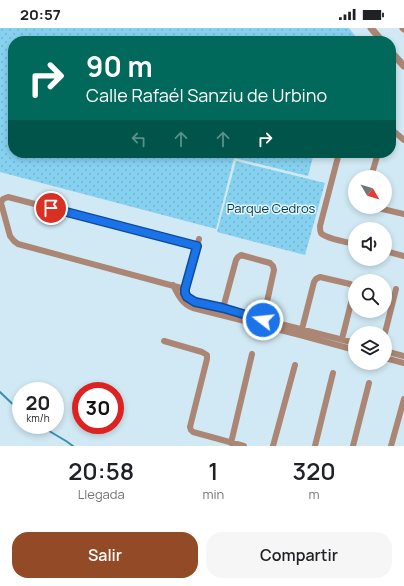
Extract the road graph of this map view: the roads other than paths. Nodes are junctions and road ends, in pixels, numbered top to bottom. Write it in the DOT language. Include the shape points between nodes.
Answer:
graph roads {
  1 [pos="371,28"];
  2 [pos="378,36"];
  3 [pos="396,57"];
  4 [pos="404,66"];
  5 [pos="396,133"];
  6 [pos="404,140"];
  7 [pos="337,158"];
  8 [pos="377,158"];
  9 [pos="373,170"];
  10 [pos="392,211"];
  11 [pos="404,214"];
  12 [pos="199,239"];
  13 [pos="348,242"];
  14 [pos="197,246"];
  15 [pos="392,253"];
  16 [pos="404,256"];
  17 [pos="173,285"];
  18 [pos="185,289"];
  19 [pos="396,289"];
  20 [pos="222,312"];
  21 [pos="263,320"];
  22 [pos="387,326"];
  23 [pos="301,332"];
  24 [pos="342,339"];
  25 [pos="164,341"];
  26 [pos="348,341"];
  27 [pos="348,348"];
  28 [pos="392,353"];
  29 [pos="252,354"];
  30 [pos="404,356"];
  31 [pos="392,360"];
  32 [pos="404,363"];
  33 [pos="295,365"];
  34 [pos="333,373"];
  35 [pos="369,383"];
  36 [pos="404,399"];
  37 [pos="231,443"];
  38 [pos="244,446"];
  39 [pos="272,446"];
  40 [pos="315,446"];
  41 [pos="352,446"];
  42 [pos="392,446"];
  1 -- 2 [label="street"];
  3 -- 4 [label="street"];
  5 -- 6 [label="street"];
  7 -- 13 [label="street" via="320,226 321,233"];
  8 -- 9 [label="street"];
  10 -- 11 [label="street"];
  12 -- 14 [label="street"];
  14 -- 17 [label="street" via="8,197 1,203 10,236 18,244"];
  14 -- 18 [label="street"];
  15 -- 16 [label="street"];
  17 -- 18 [label="street"];
  17 -- 20 [label="street" via="187,306"];
  18 -- 20 [label="street" via="187,297 195,302"];
  19 -- 22 [label="street"];
  20 -- 21 [label="street"];
  20 -- 21 [label="street" via="236,260 241,255 273,266"];
  20 -- 23 [label="street"];
  21 -- 23 [label="street"];
  23 -- 24 [label="street"];
  23 -- 24 [label="street" via="314,282 320,278 350,284 353,287"];
  23 -- 27 [label="street"];
  24 -- 26 [label="street"];
  25 -- 37 [label="street" via="202,352 207,356 191,430"];
  28 -- 30 [label="street"];
  29 -- 37 [label="street"];
  31 -- 32 [label="street"];
  33 -- 39 [label="street"];
  34 -- 40 [label="street"];
  35 -- 41 [label="street"];
  36 -- 42 [label="street"];
  37 -- 38 [label="street"];
}
